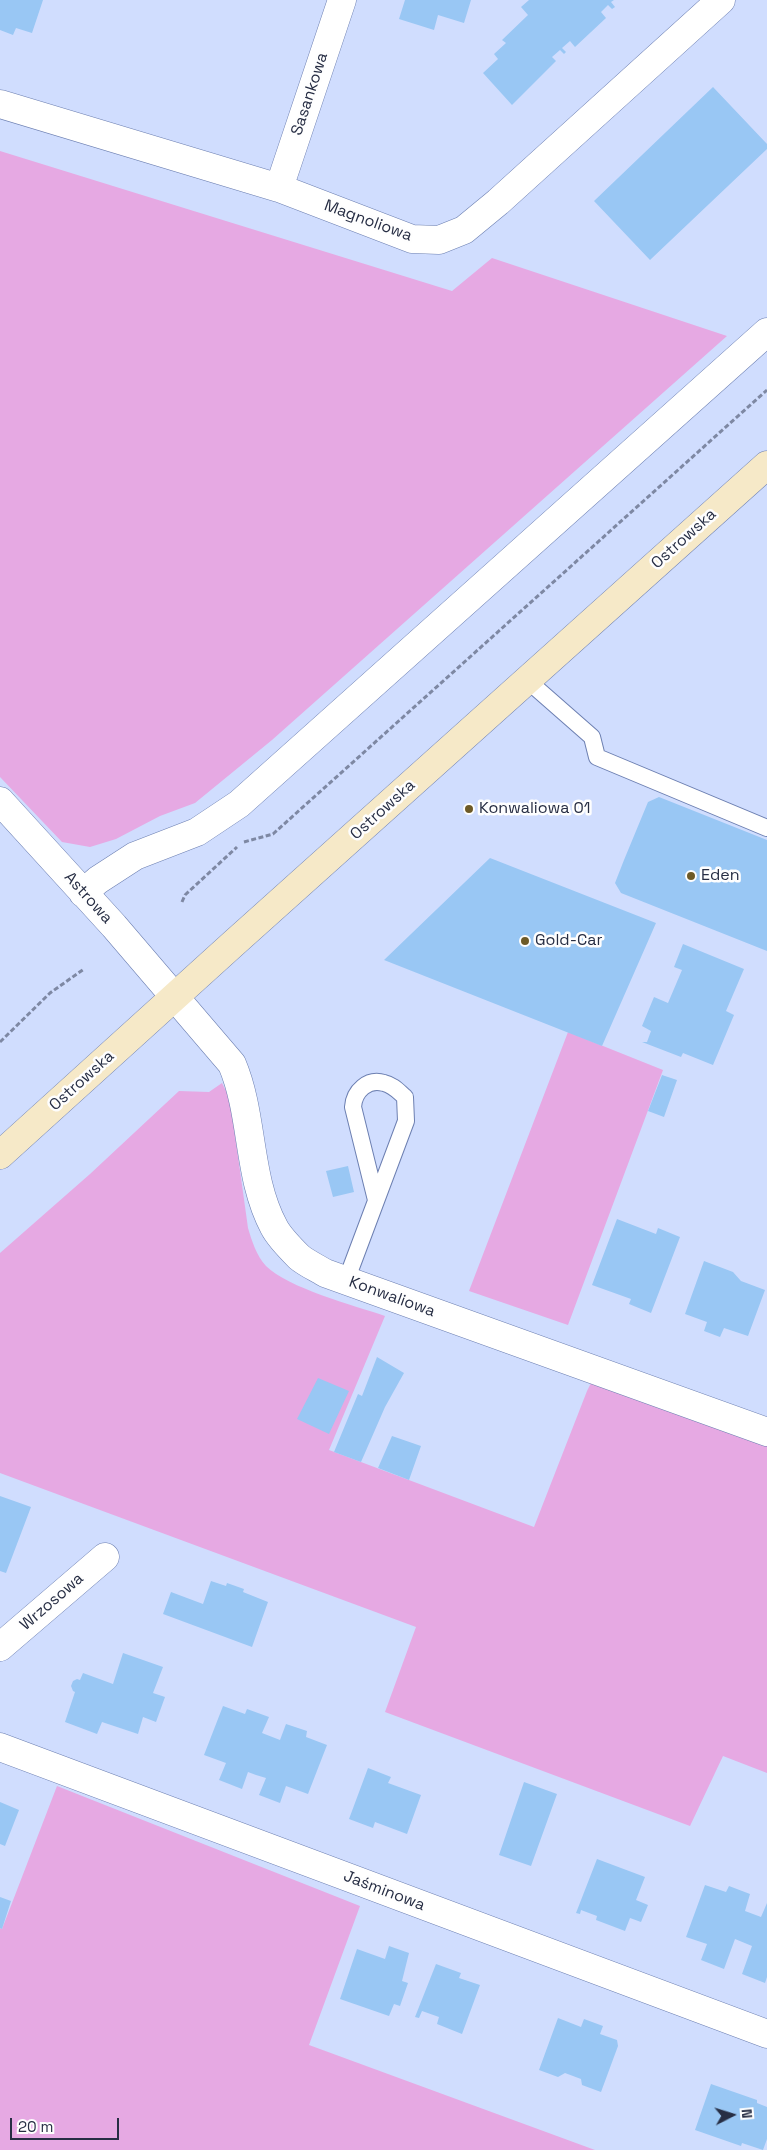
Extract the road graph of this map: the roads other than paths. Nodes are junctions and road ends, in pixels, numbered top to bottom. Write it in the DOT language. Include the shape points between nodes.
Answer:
graph roads {
  1 [pos="342,0"];
  2 [pos="722,0"];
  3 [pos="0,104"];
  4 [pos="279,188"];
  5 [pos="767,332"];
  6 [pos="767,466"];
  7 [pos="527,680"];
  8 [pos="0,801"];
  9 [pos="767,828"];
  10 [pos="83,892"];
  11 [pos="174,998"];
  12 [pos="0,1155"];
  13 [pos="376,1200"];
  14 [pos="346,1281"];
  15 [pos="767,1432"];
  16 [pos="105,1557"];
  17 [pos="0,1647"];
  18 [pos="0,1747"];
  19 [pos="767,2034"];
  1 -- 4 [label="street, Sasankowa"];
  2 -- 4 [label="street, Magnoliowa" via="464,230 439,240 412,239"];
  3 -- 4 [label="street, Magnoliowa"];
  5 -- 10 [label="street" via="239,804 197,832 135,856"];
  6 -- 7 [label="main road, Ostrowska"];
  7 -- 9 [label="lane" via="592,738 597,757"];
  7 -- 11 [label="main road, Ostrowska"];
  8 -- 10 [label="street, Astrowa"];
  10 -- 11 [label="street, Astrowa"];
  11 -- 12 [label="main road, Ostrowska"];
  11 -- 14 [label="street, Konwaliowa" via="232,1064 241,1086 262,1200 274,1229 300,1258"];
  13 -- 13 [label="lane" via="406,1120 404,1097 383,1082 368,1084 357,1091 353,1106"];
  13 -- 14 [label="lane"];
  14 -- 15 [label="street, Konwaliowa"];
  16 -- 17 [label="street, Wrzosowa"];
  18 -- 19 [label="street, Jaśminowa"];
}
